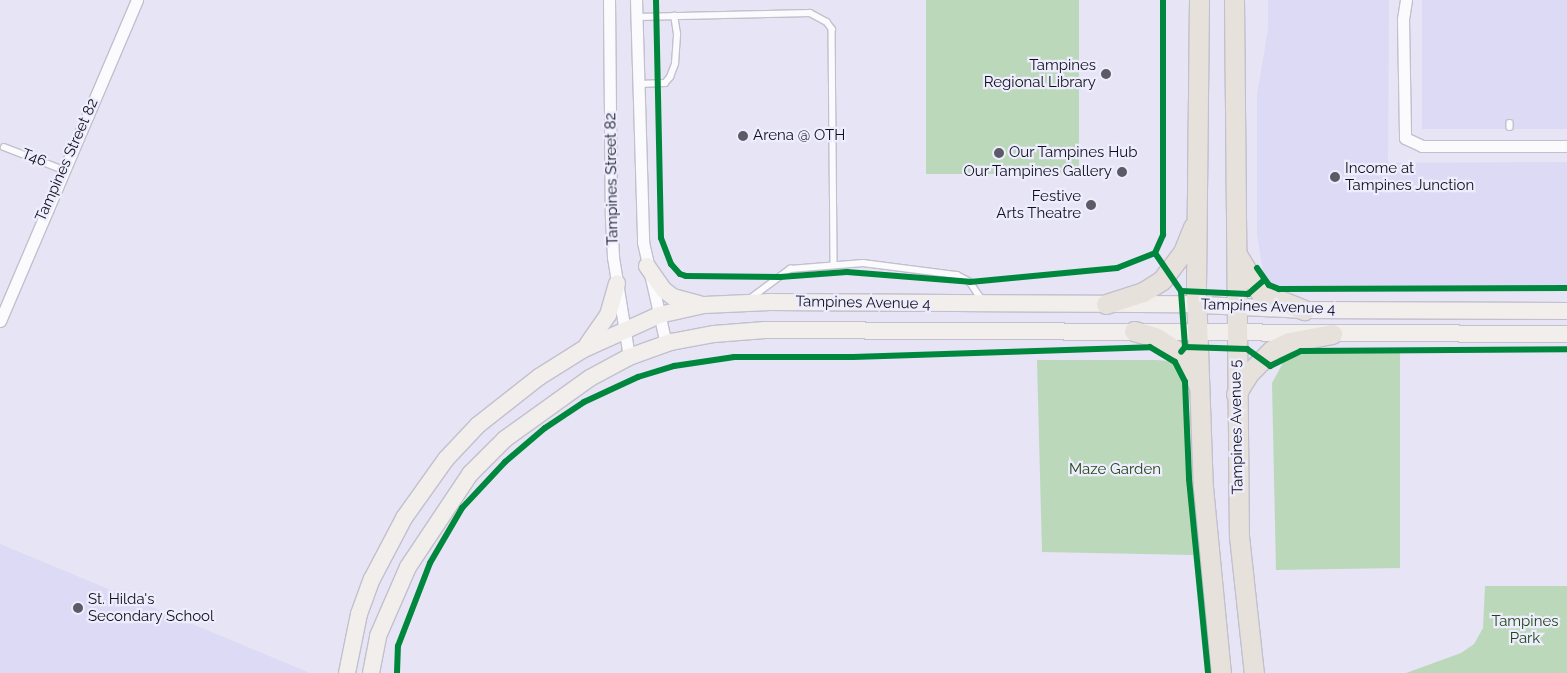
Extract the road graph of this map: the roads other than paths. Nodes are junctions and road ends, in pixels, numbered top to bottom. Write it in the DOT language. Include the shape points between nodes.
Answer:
graph roads {
  1 [pos="137,0"];
  2 [pos="609,0"];
  3 [pos="636,0"];
  4 [pos="1199,0"];
  5 [pos="1234,0"];
  6 [pos="1406,0"];
  7 [pos="674,16"];
  8 [pos="637,17"];
  9 [pos="638,84"];
  10 [pos="1567,146"];
  11 [pos="4,147"];
  12 [pos="64,170"];
  13 [pos="1198,215"];
  14 [pos="1235,243"];
  15 [pos="834,263"];
  16 [pos="647,266"];
  17 [pos="617,283"];
  18 [pos="745,302"];
  19 [pos="984,304"];
  20 [pos="1106,304"];
  21 [pos="704,305"];
  22 [pos="1198,305"];
  23 [pos="1235,305"];
  24 [pos="1304,310"];
  25 [pos="1567,311"];
  26 [pos="659,315"];
  27 [pos="0,321"];
  28 [pos="624,329"];
  29 [pos="1134,331"];
  30 [pos="1199,332"];
  31 [pos="1236,332"];
  32 [pos="1332,334"];
  33 [pos="1567,334"];
  34 [pos="666,344"];
  35 [pos="582,350"];
  36 [pos="629,357"];
  37 [pos="1202,393"];
  38 [pos="1236,394"];
  39 [pos="347,673"];
  40 [pos="371,673"];
  41 [pos="1221,673"];
  42 [pos="1254,673"];
  1 -- 12 [label="street, Tampines Street 82"];
  2 -- 17 [label="street, Tampines Street 82" via="611,217"];
  3 -- 8 [label="street, Tampines Street 82"];
  4 -- 13 [label="main road"];
  5 -- 14 [label="main road, Tampines Avenue 5"];
  6 -- 10 [label="street" via="1403,19 1405,138 1422,146"];
  7 -- 8 [label="lane"];
  7 -- 9 [label="lane" via="677,34 675,64 670,78 665,83"];
  7 -- 15 [label="lane" via="810,13 827,22 832,29"];
  8 -- 9 [label="street, Tampines Street 82"];
  9 -- 16 [label="street, Tampines Street 82" via="639,189"];
  11 -- 12 [label="lane, T46"];
  12 -- 27 [label="street, Tampines Street 82"];
  13 -- 20 [label="main road" via="1183,252 1162,280 1143,292"];
  13 -- 22 [label="main road"];
  14 -- 23 [label="main road, Tampines Avenue 5"];
  14 -- 24 [label="main road" via="1240,264 1260,292"];
  15 -- 18 [label="lane" via="790,269"];
  15 -- 19 [label="lane" via="887,265 957,275 970,282"];
  16 -- 21 [label="main road" via="673,297"];
  16 -- 26 [label="street, Tampines Street 82"];
  17 -- 28 [label="street, Tampines Street 82"];
  17 -- 35 [label="main road" via="608,315 598,334"];
  18 -- 19 [label="main road, Tampines Avenue 4"];
  18 -- 21 [label="main road, Tampines Avenue 4"];
  19 -- 20 [label="main road, Tampines Avenue 4"];
  20 -- 22 [label="main road, Tampines Avenue 4"];
  21 -- 26 [label="main road, Tampines Avenue 4"];
  22 -- 23 [label="main road, Tampines Avenue 4"];
  22 -- 30 [label="main road"];
  23 -- 24 [label="main road, Tampines Avenue 4"];
  23 -- 31 [label="main road, Tampines Avenue 5"];
  24 -- 25 [label="main road, Tampines Avenue 4"];
  26 -- 28 [label="main road, Tampines Avenue 4"];
  26 -- 34 [label="street, Tampines Street 82"];
  28 -- 35 [label="main road, Tampines Avenue 4"];
  28 -- 36 [label="street, Tampines Street 82"];
  29 -- 30 [label="main road, Tampines Avenue 4"];
  29 -- 34 [label="main road, Tampines Avenue 4" via="765,330 714,334"];
  29 -- 37 [label="main road" via="1162,341 1179,354"];
  30 -- 31 [label="main road, Tampines Avenue 4"];
  30 -- 37 [label="main road"];
  31 -- 32 [label="main road, Tampines Avenue 4"];
  31 -- 38 [label="main road, Tampines Avenue 5"];
  32 -- 33 [label="main road, Tampines Avenue 4"];
  32 -- 38 [label="main road" via="1289,342 1272,350 1261,358"];
  34 -- 36 [label="main road, Tampines Avenue 4"];
  35 -- 39 [label="main road, Tampines Avenue 4" via="511,397 478,425 424,487 372,579 359,614"];
  36 -- 40 [label="main road, Tampines Avenue 4" via="556,401 505,439 470,474 408,567 378,636"];
  37 -- 41 [label="main road" via="1203,488"];
  38 -- 42 [label="main road, Tampines Avenue 5" via="1239,536"];
}
